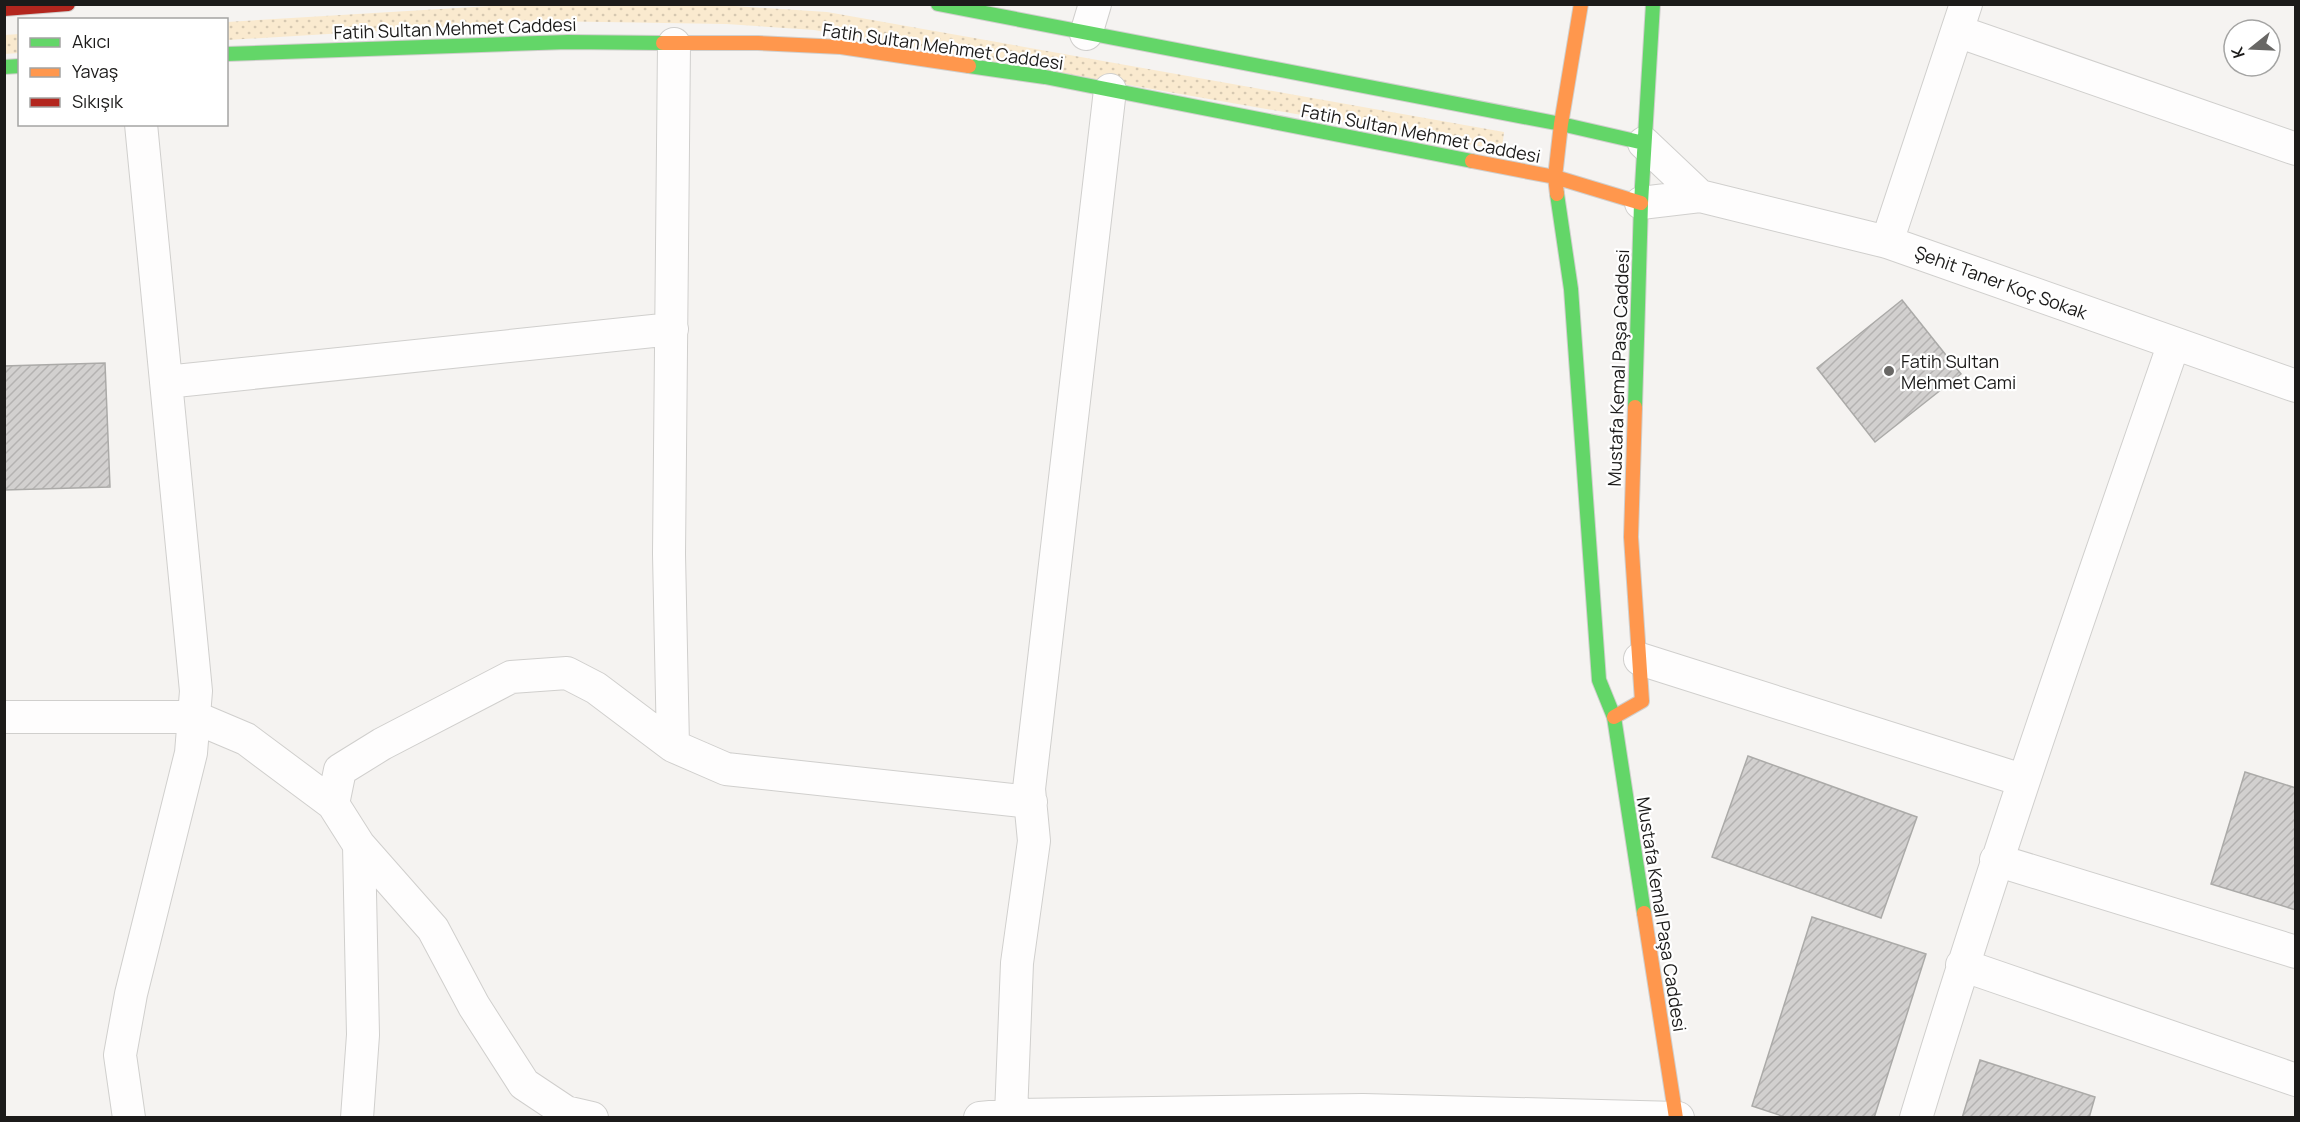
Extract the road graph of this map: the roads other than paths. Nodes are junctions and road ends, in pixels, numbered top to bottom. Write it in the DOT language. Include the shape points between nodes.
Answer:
graph roads {
  1 [pos="68,4"];
  2 [pos="938,4"];
  3 [pos="1095,4"];
  4 [pos="1581,4"];
  5 [pos="1653,4"];
  6 [pos="4,9"];
  7 [pos="1961,18"];
  8 [pos="1086,34"];
  9 [pos="674,44"];
  10 [pos="228,54"];
  11 [pos="1110,90"];
  12 [pos="1560,124"];
  13 [pos="141,126"];
  14 [pos="1644,143"];
  15 [pos="2295,149"];
  16 [pos="1555,177"];
  17 [pos="1700,196"];
  18 [pos="1641,203"];
  19 [pos="1887,242"];
  20 [pos="672,329"];
  21 [pos="2174,343"];
  22 [pos="166,382"];
  23 [pos="2295,386"];
  24 [pos="1640,659"];
  25 [pos="4,717"];
  26 [pos="194,717"];
  27 [pos="1614,717"];
  28 [pos="673,746"];
  29 [pos="2022,780"];
  30 [pos="1030,802"];
  31 [pos="333,804"];
  32 [pos="359,845"];
  33 [pos="1996,860"];
  34 [pos="2295,952"];
  35 [pos="1962,965"];
  36 [pos="2295,1080"];
  37 [pos="1011,1114"];
  38 [pos="1677,1117"];
  39 [pos="129,1118"];
  40 [pos="357,1118"];
  41 [pos="592,1118"];
  42 [pos="980,1118"];
  43 [pos="1916,1118"];
  1 -- 6 [label="main road"];
  2 -- 8 [label="main road, Fatih Sultan Mehmet Caddesi"];
  3 -- 8 [label="street"];
  4 -- 12 [label="main road, Mustafa Kemal Paşa Caddesi"];
  5 -- 14 [label="main road, Mustafa Kemal Paşa Caddesi"];
  7 -- 15 [label="street"];
  7 -- 19 [label="street"];
  8 -- 12 [label="main road, Fatih Sultan Mehmet Caddesi"];
  9 -- 10 [label="main road, Fatih Sultan Mehmet Caddesi" via="568,42"];
  9 -- 11 [label="main road, Fatih Sultan Mehmet Caddesi" via="842,47"];
  9 -- 20 [label="street"];
  11 -- 16 [label="main road, Fatih Sultan Mehmet Caddesi"];
  11 -- 30 [label="street"];
  12 -- 14 [label="main road, Fatih Sultan Mehmet Caddesi"];
  12 -- 16 [label="main road, Mustafa Kemal Paşa Caddesi"];
  13 -- 22 [label="street"];
  14 -- 17 [label="street, Şehit Taner Koç Sokak"];
  14 -- 18 [label="main road, Mustafa Kemal Paşa Caddesi"];
  16 -- 18 [label="main road, Fatih Sultan Mehmet Caddesi"];
  16 -- 27 [label="main road, Mustafa Kemal Paşa Caddesi" via="1570,289 1599,680"];
  17 -- 18 [label="street, Şehit Taner Koç Sokak"];
  17 -- 19 [label="street, Şehit Taner Koç Sokak"];
  18 -- 24 [label="main road, Mustafa Kemal Paşa Caddesi" via="1631,537"];
  19 -- 21 [label="street, Şehit Taner Koç Sokak"];
  20 -- 22 [label="street"];
  20 -- 28 [label="street" via="669,554"];
  21 -- 23 [label="street, Şehit Taner Koç Sokak"];
  21 -- 29 [label="street"];
  22 -- 26 [label="street" via="196,691"];
  24 -- 27 [label="main road, Mustafa Kemal Paşa Caddesi" via="1642,701"];
  24 -- 29 [label="street"];
  25 -- 26 [label="street"];
  26 -- 31 [label="street" via="246,739"];
  26 -- 39 [label="street" via="191,753 131,994 120,1055"];
  27 -- 38 [label="main road, Mustafa Kemal Paşa Caddesi"];
  28 -- 30 [label="street" via="726,769"];
  28 -- 31 [label="street" via="596,688 567,673 511,677 340,770"];
  29 -- 33 [label="street"];
  30 -- 37 [label="street" via="1034,841 1017,963"];
  31 -- 32 [label="street"];
  32 -- 40 [label="street" via="363,1035"];
  32 -- 41 [label="street" via="433,929 474,1006 524,1084 566,1112"];
  33 -- 34 [label="street"];
  33 -- 35 [label="street"];
  35 -- 36 [label="street"];
  35 -- 43 [label="street"];
  37 -- 38 [label="street" via="1363,1110"];
  37 -- 42 [label="street"];
}
